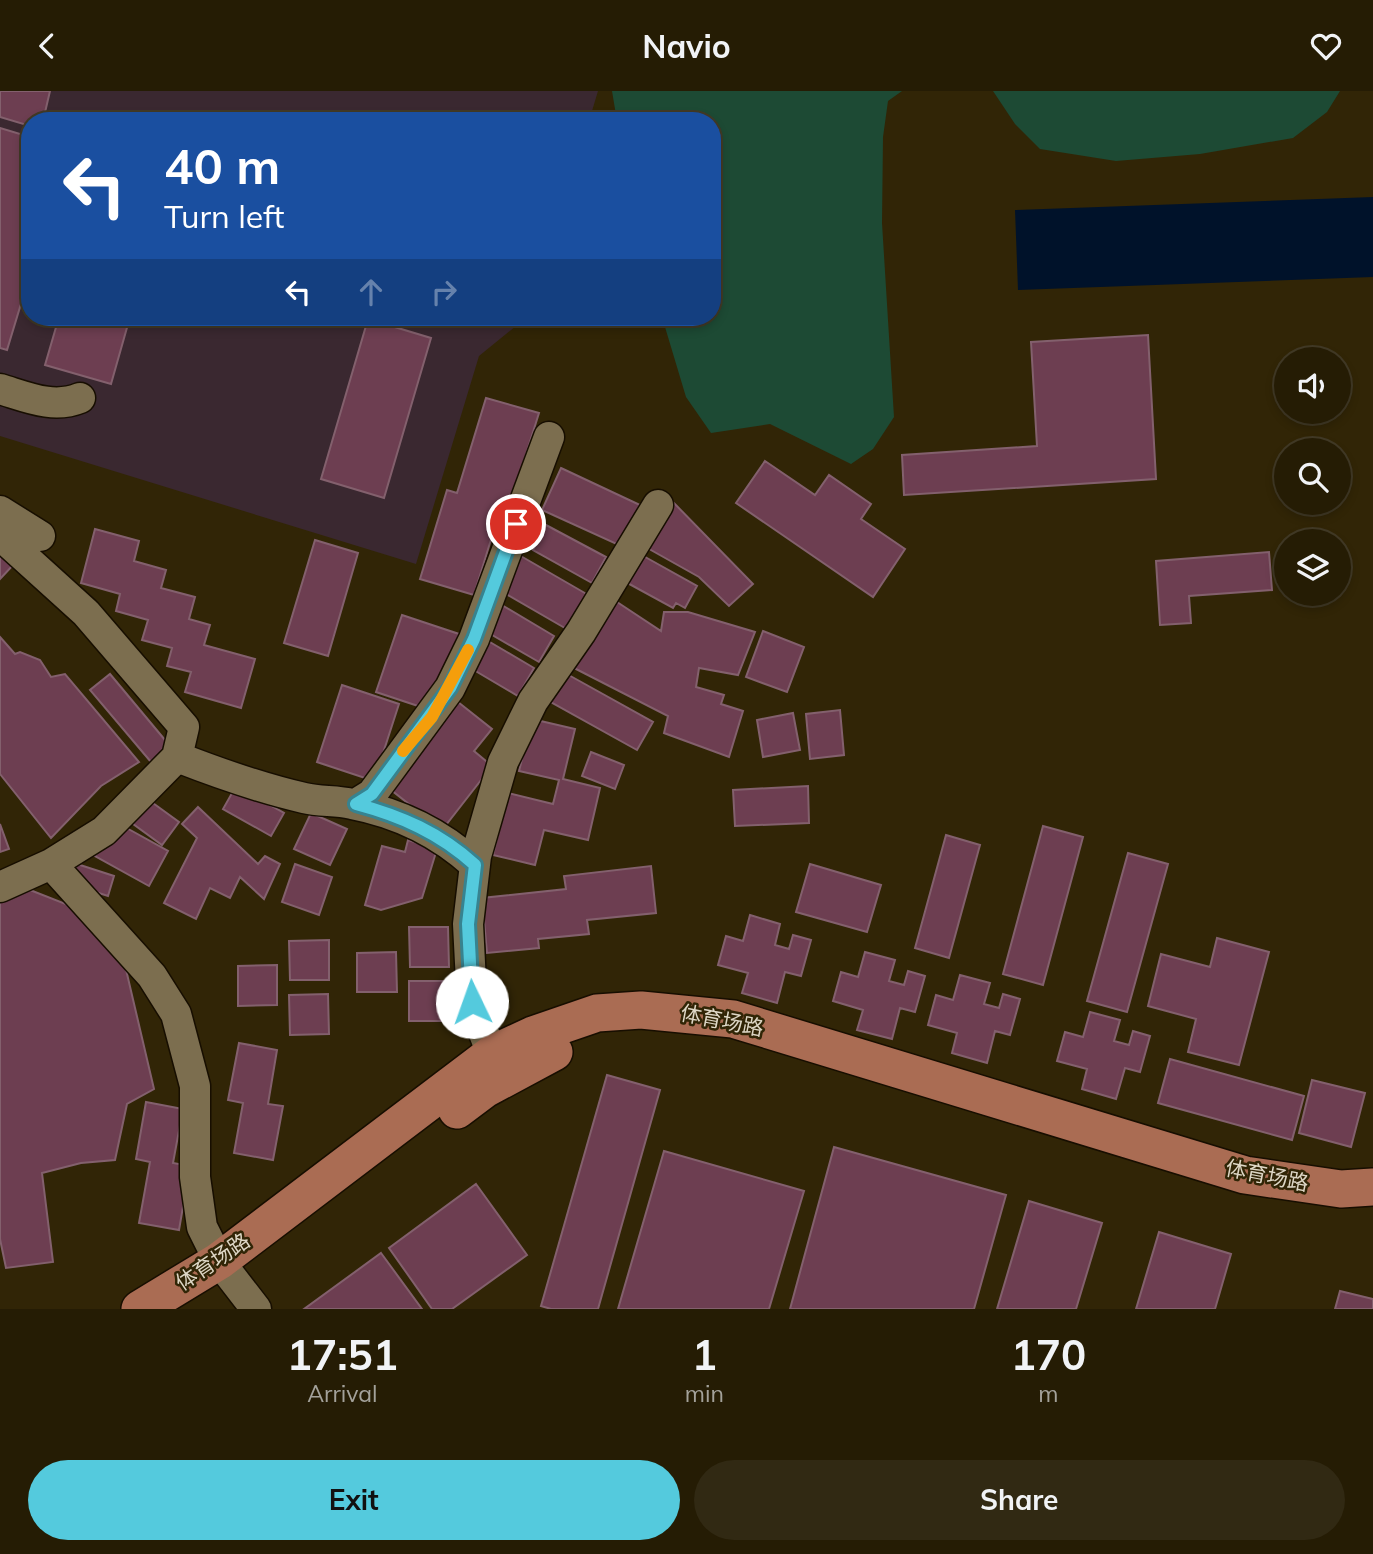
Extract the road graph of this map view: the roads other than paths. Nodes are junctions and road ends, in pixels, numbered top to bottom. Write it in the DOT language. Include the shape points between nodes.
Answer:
graph roads {
  1 [pos="0,389"];
  2 [pos="80,398"];
  3 [pos="549,437"];
  4 [pos="658,505"];
  5 [pos="0,511"];
  6 [pos="0,535"];
  7 [pos="40,536"];
  8 [pos="177,757"];
  9 [pos="356,804"];
  10 [pos="51,864"];
  11 [pos="475,865"];
  12 [pos="0,887"];
  13 [pos="492,1054"];
  14 [pos="1373,1187"];
  15 [pos="1373,1207"];
  16 [pos="237,1284"];
  17 [pos="140,1309"];
  18 [pos="190,1309"];
  1 -- 2 [label="street" via="46,402 67,404"];
  3 -- 9 [label="street" via="474,639 450,688 372,794"];
  4 -- 11 [label="street" via="533,701 503,762"];
  5 -- 7 [label="street"];
  6 -- 8 [label="street" via="86,613 184,727"];
  8 -- 9 [label="street" via="268,789"];
  8 -- 10 [label="street" via="104,831"];
  9 -- 11 [label="street" via="406,820 448,841"];
  10 -- 12 [label="street"];
  10 -- 16 [label="street" via="152,975 176,1014 195,1086 195,1177 202,1227"];
  11 -- 13 [label="street" via="468,924 472,1002"];
  13 -- 14 [label="main road, 体育场路" via="597,1013 642,1010 733,1019 1245,1175 1341,1189"];
  13 -- 16 [label="main road, 体育场路"];
  15 -- 16 [label="main road, 体育场路" via="1340,1208 1234,1193 778,1052 665,1031 612,1033 555,1051 485,1089"];
  16 -- 17 [label="main road, 体育场路"];
  16 -- 18 [label="main road, 体育场路"];
}
